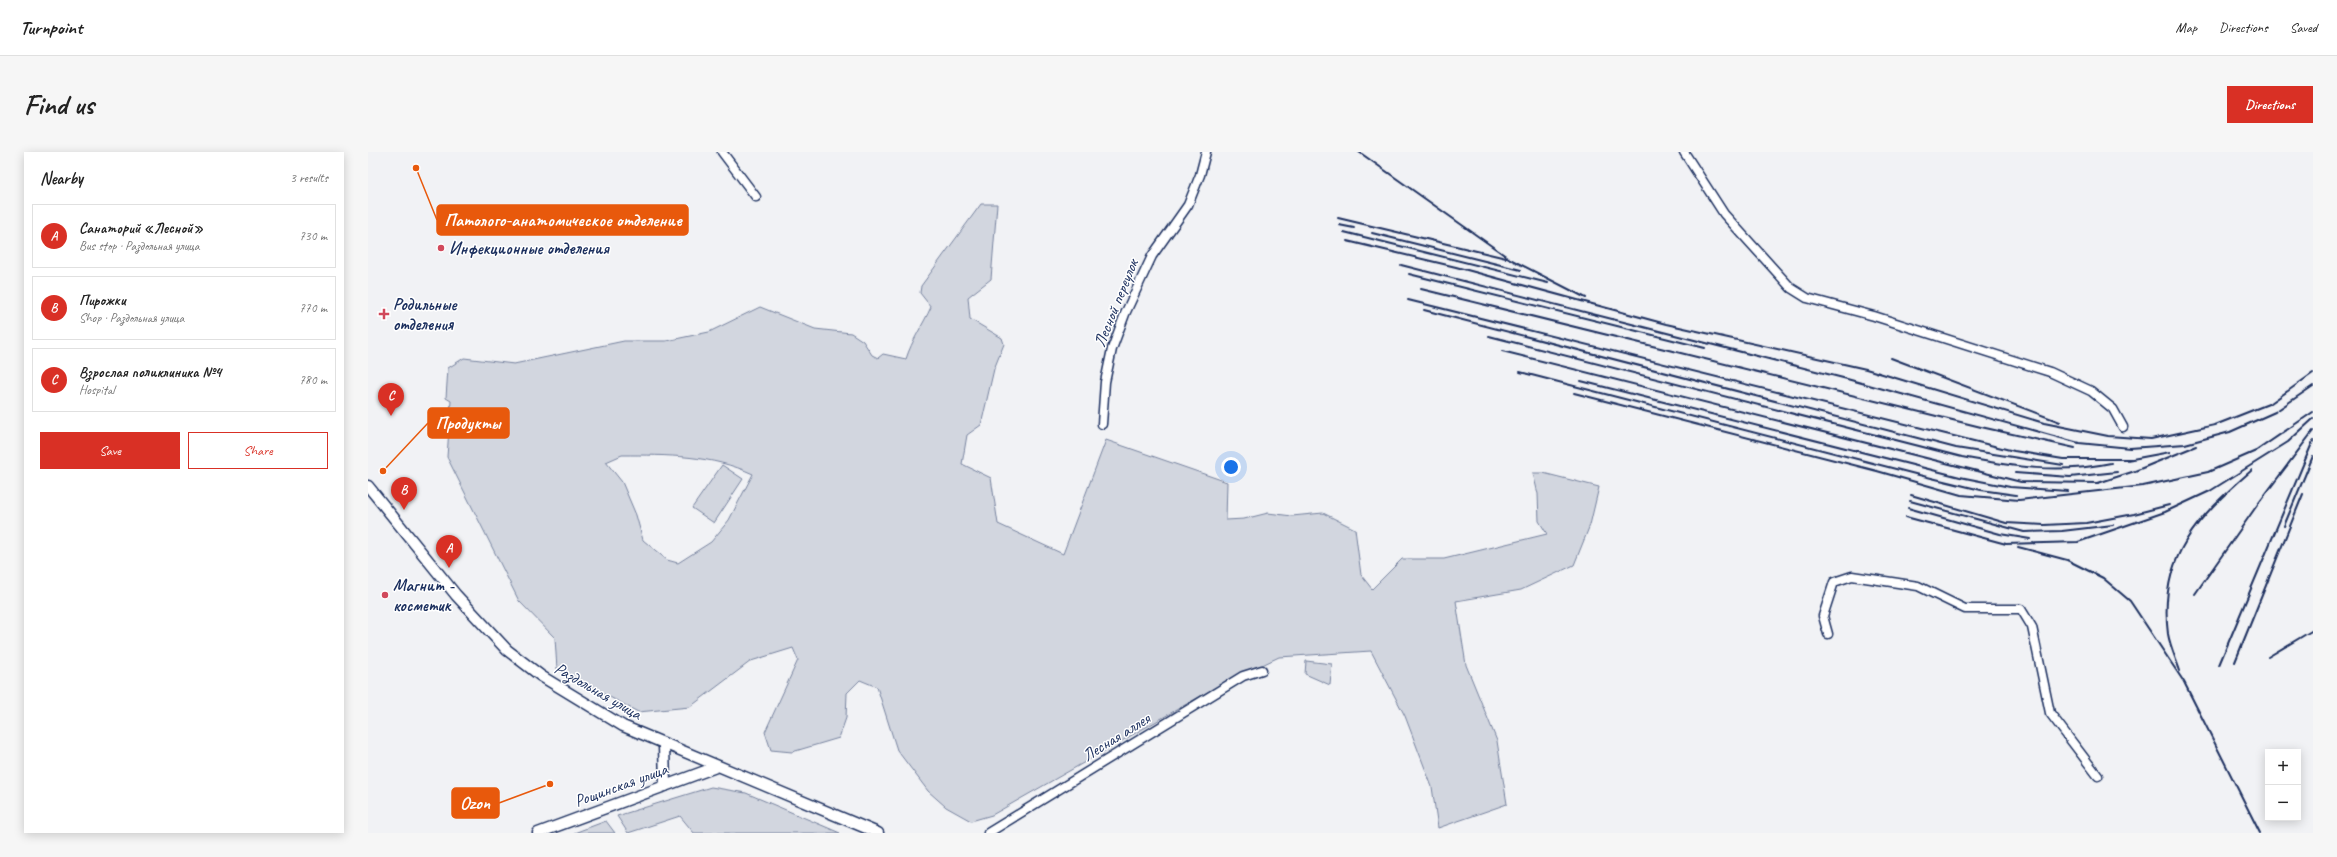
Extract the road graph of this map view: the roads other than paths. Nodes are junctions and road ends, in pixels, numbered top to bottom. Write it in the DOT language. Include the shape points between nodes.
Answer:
graph roads {
  1 [pos="722,152"];
  2 [pos="1206,152"];
  3 [pos="1684,152"];
  4 [pos="756,197"];
  5 [pos="1102,424"];
  6 [pos="2123,427"];
  7 [pos="368,486"];
  8 [pos="1828,634"];
  9 [pos="1262,670"];
  10 [pos="664,744"];
  11 [pos="716,767"];
  12 [pos="2098,776"];
  13 [pos="666,786"];
  14 [pos="538,833"];
  15 [pos="878,833"];
  16 [pos="988,833"];
  1 -- 4 [label="street"];
  2 -- 5 [label="street, Лесной переулок" via="1188,205 1152,256 1125,314 1112,349 1105,382"];
  3 -- 6 [label="street" via="1724,214 1791,288 1807,298 1874,316 2050,372 2091,391 2112,409"];
  7 -- 10 [label="main road, Раздольная улица" via="456,595 507,650 541,676 607,717"];
  8 -- 12 [label="street" via="1824,616 1834,582 1852,576 1918,586 1965,609 2022,609 2032,627 2050,713"];
  9 -- 16 [label="street, Лесная аллея" via="1243,676"];
  10 -- 11 [label="main road, Раздольная улица"];
  10 -- 13 [label="main road"];
  11 -- 13 [label="main road, Рощинская улица"];
  11 -- 15 [label="main road, Раздольная улица"];
  13 -- 14 [label="main road, Рощинская улица"];
}
